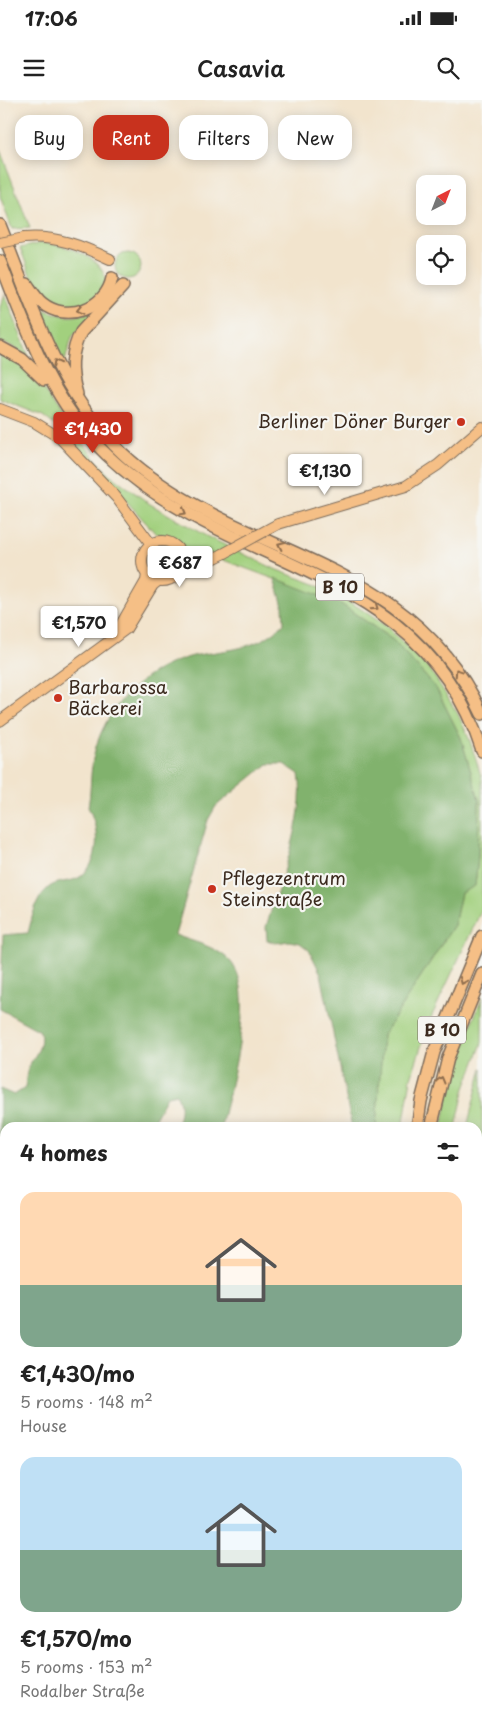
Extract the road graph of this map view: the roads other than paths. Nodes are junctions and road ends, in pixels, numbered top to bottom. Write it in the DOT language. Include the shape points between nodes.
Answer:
graph roads {
  1 [pos="0,225"];
  2 [pos="0,244"];
  3 [pos="110,259"];
  4 [pos="0,261"];
  5 [pos="17,269"];
  6 [pos="112,278"];
  7 [pos="123,286"];
  8 [pos="0,347"];
  9 [pos="57,393"];
  10 [pos="81,405"];
  11 [pos="0,409"];
  12 [pos="482,427"];
  13 [pos="151,544"];
  14 [pos="182,563"];
  15 [pos="147,574"];
  16 [pos="158,581"];
  17 [pos="108,642"];
  18 [pos="482,714"];
  19 [pos="0,721"];
  20 [pos="482,751"];
  21 [pos="482,936"];
  22 [pos="482,974"];
  23 [pos="418,1122"];
  24 [pos="432,1122"];
  1 -- 5 [label="highway, B 10"];
  2 -- 3 [label="main road, bridge" via="38,236 59,239"];
  4 -- 9 [label="highway, B 10" via="39,359"];
  6 -- 5 [label="highway, one-way" via="109,289 99,302 68,312 50,308 41,302"];
  10 -- 5 [label="highway, B 10, one-way" via="64,380 46,343"];
  7 -- 10 [label="highway" via="82,332 73,351 73,375"];
  8 -- 9 [label="highway" via="22,359"];
  9 -- 20 [label="highway, B 10, one-way" via="106,454 158,497 212,527 350,592 402,628 434,660 448,680 466,710"];
  18 -- 10 [label="highway, B 10, one-way" via="443,651 390,602 358,582 209,512 175,492 115,446"];
  11 -- 13 [label="main road" via="34,422 60,438 116,497"];
  12 -- 14 [label="main road, bridge" via="438,465 406,486 278,524 209,561"];
  13 -- 14 [label="main road" via="163,541 175,546"];
  13 -- 15 [label="main road" via="142,561"];
  14 -- 16 [label="main road" via="174,577"];
  15 -- 16 [label="main road"];
  15 -- 17 [label="main road" via="130,610"];
  16 -- 17 [label="main road" via="126,629"];
  17 -- 19 [label="main road"];
  21 -- 23 [label="highway, B 10, one-way" via="434,1052"];
  24 -- 22 [label="highway, B 10, one-way" via="448,1058"];
}
